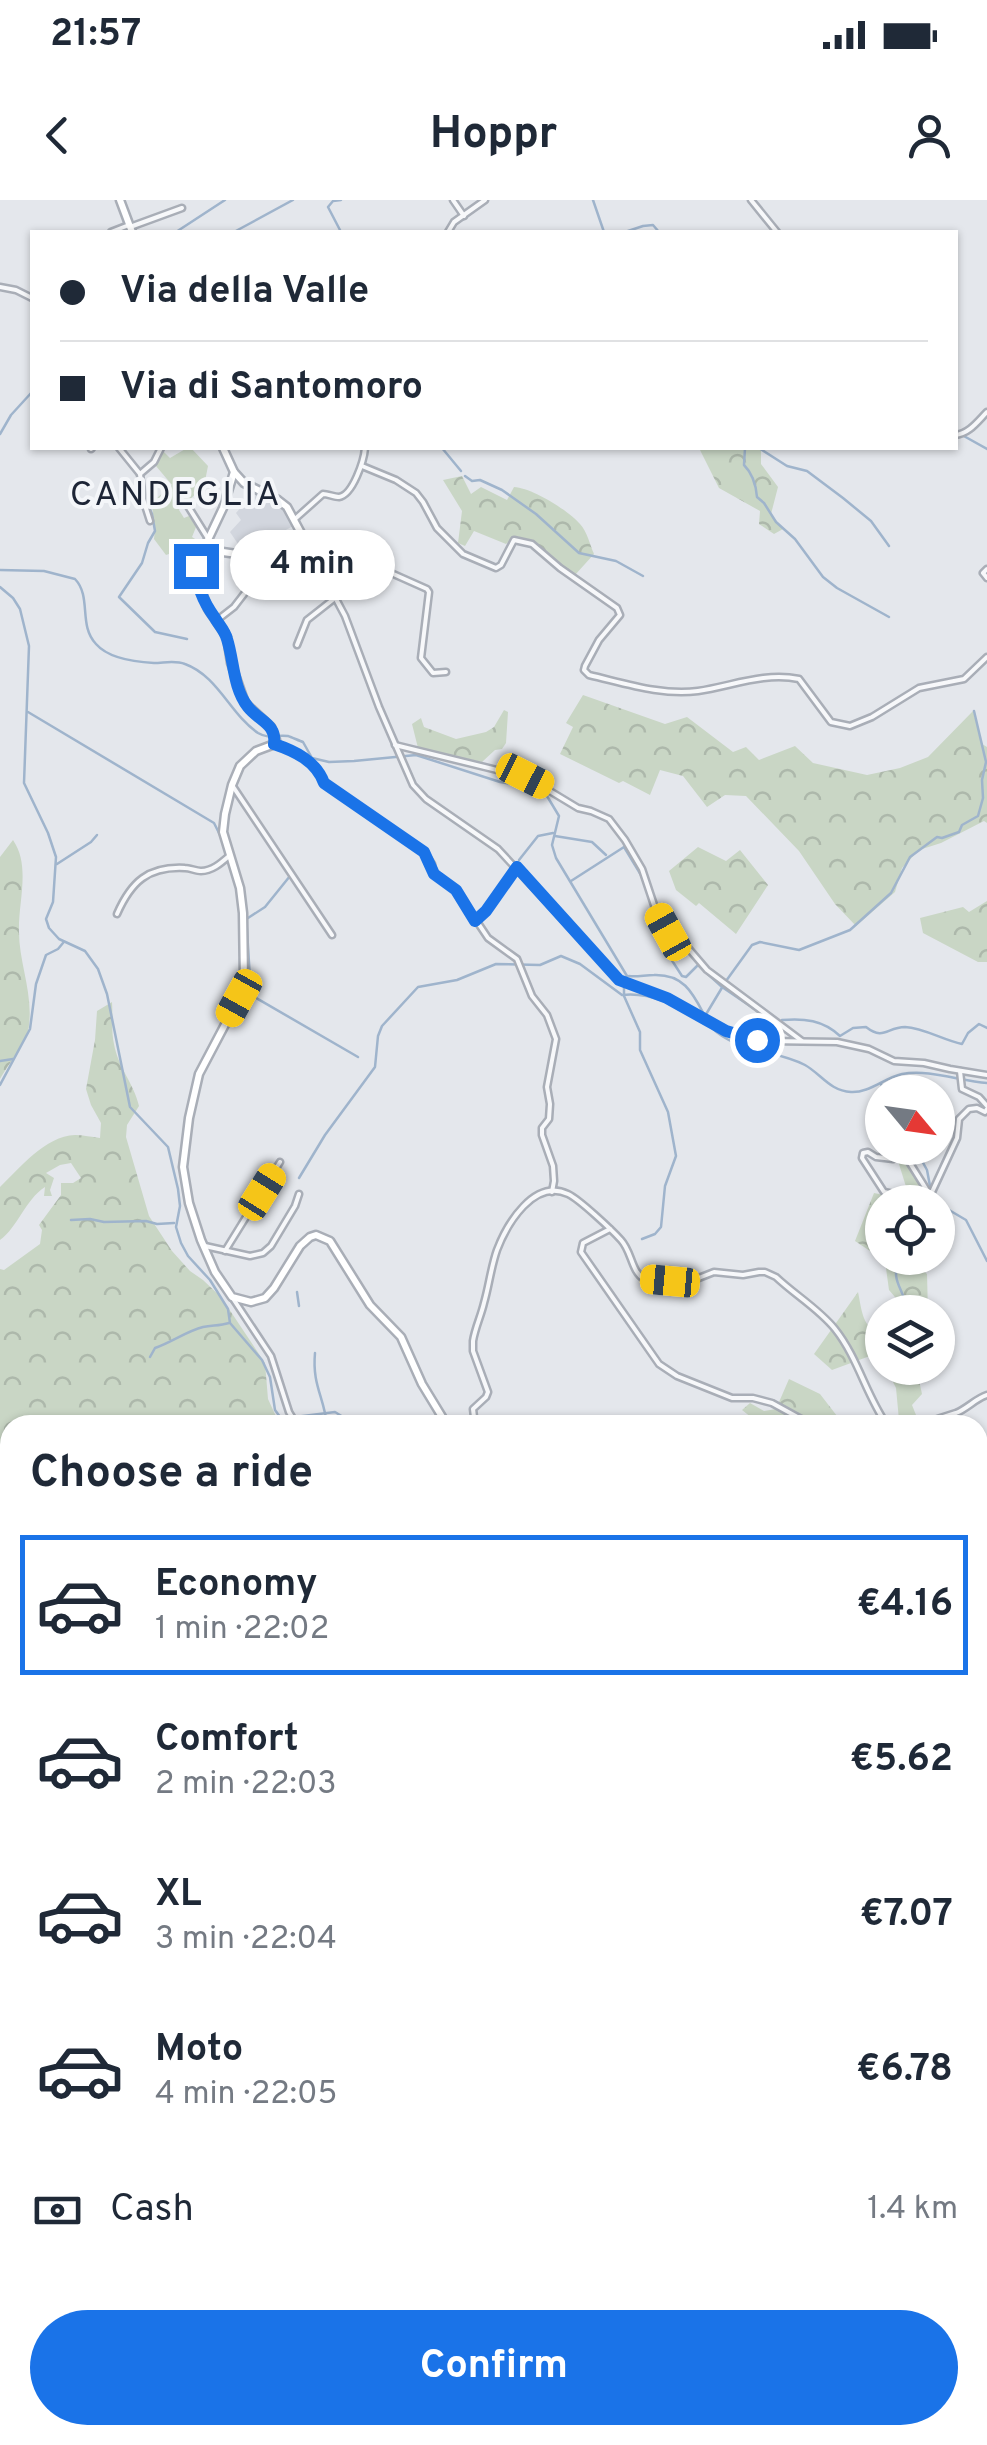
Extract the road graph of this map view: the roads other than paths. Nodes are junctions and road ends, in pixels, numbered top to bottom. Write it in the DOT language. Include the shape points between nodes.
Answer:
graph roads {
  1 [pos="120,200"];
  2 [pos="452,200"];
  3 [pos="484,200"];
  4 [pos="751,200"];
  5 [pos="182,208"];
  6 [pos="464,216"];
  7 [pos="131,228"];
  8 [pos="449,230"];
  9 [pos="775,230"];
  10 [pos="0,287"];
  11 [pos="30,297"];
  12 [pos="987,412"];
  13 [pos="958,436"];
  14 [pos="121,450"];
  15 [pos="153,450"];
  16 [pos="160,450"];
  17 [pos="224,450"];
  18 [pos="365,450"];
  19 [pos="158,454"];
  20 [pos="362,466"];
  21 [pos="234,472"];
  22 [pos="140,474"];
  23 [pos="186,503"];
  24 [pos="295,519"];
  25 [pos="150,521"];
  26 [pos="207,546"];
  27 [pos="310,550"];
  28 [pos="987,569"];
  29 [pos="987,578"];
  30 [pos="244,594"];
  31 [pos="335,598"];
  32 [pos="216,621"];
  33 [pos="296,645"];
  34 [pos="987,658"];
  35 [pos="446,672"];
  36 [pos="275,738"];
  37 [pos="395,745"];
  38 [pos="232,785"];
  39 [pos="230,856"];
  40 [pos="517,867"];
  41 [pos="117,914"];
  42 [pos="475,921"];
  43 [pos="332,936"];
  44 [pos="802,1041"];
  45 [pos="960,1073"];
  46 [pos="987,1075"];
  47 [pos="987,1108"];
  48 [pos="280,1162"];
  49 [pos="879,1185"];
  50 [pos="923,1185"];
  51 [pos="935,1185"];
  52 [pos="552,1192"];
  53 [pos="299,1194"];
  54 [pos="610,1230"];
  55 [pos="203,1246"];
  56 [pos="225,1251"];
  57 [pos="232,1297"];
  58 [pos="987,1396"];
  59 [pos="291,1415"];
  60 [pos="441,1415"];
  61 [pos="474,1415"];
  62 [pos="794,1415"];
  63 [pos="880,1415"];
  64 [pos="946,1415"];
  1 -- 7 [label="main road"];
  2 -- 6 [label="street"];
  3 -- 6 [label="street"];
  4 -- 9 [label="street"];
  5 -- 7 [label="street"];
  6 -- 8 [label="street"];
  10 -- 11 [label="street"];
  12 -- 13 [label="street"];
  14 -- 22 [label="street"];
  15 -- 19 [label="street"];
  16 -- 19 [label="street"];
  17 -- 21 [label="main road"];
  18 -- 20 [label="street"];
  19 -- 22 [label="street"];
  20 -- 24 [label="street" via="343,496 323,494"];
  20 -- 34 [label="street" via="420,496 436,528 467,556 499,568 514,540 532,544 617,608 620,616 585,666 590,675 667,692 782,675 799,679 831,722 850,726 919,688 964,679"];
  21 -- 24 [label="main road" via="250,488 284,503"];
  21 -- 26 [label="main road"];
  22 -- 25 [label="street"];
  23 -- 26 [label="street"];
  24 -- 27 [label="main road"];
  26 -- 27 [label="main road" via="288,560"];
  26 -- 32 [label="main road" via="196,576"];
  27 -- 31 [label="street"];
  28 -- 29 [label="street"];
  30 -- 32 [label="street"];
  31 -- 33 [label="street" via="307,620"];
  31 -- 35 [label="street" via="353,556 427,589 421,658 433,673"];
  31 -- 37 [label="street"];
  32 -- 36 [label="main road" via="245,703"];
  36 -- 38 [label="main road" via="246,760"];
  36 -- 42 [label="street" via="324,783 424,852 434,874 456,890"];
  37 -- 40 [label="street" via="421,795"];
  37 -- 44 [label="street" via="516,772 608,819 642,869 668,932"];
  38 -- 39 [label="main road" via="223,824"];
  38 -- 43 [label="street"];
  39 -- 41 [label="street" via="202,871 161,869 139,879"];
  39 -- 55 [label="main road" via="243,913 244,981 199,1074 183,1156"];
  40 -- 42 [label="street"];
  40 -- 44 [label="street" via="622,982 739,1036"];
  42 -- 52 [label="street" via="516,960 556,1038 549,1118 542,1128 553,1166"];
  44 -- 45 [label="street" via="837,1042"];
  45 -- 46 [label="street"];
  45 -- 47 [label="street" via="964,1090"];
  47 -- 51 [label="street" via="969,1109 960,1120"];
  48 -- 56 [label="street"];
  49 -- 50 [label="street" via="863,1153 890,1159 902,1152"];
  52 -- 54 [label="street" via="568,1194"];
  52 -- 61 [label="street" via="542,1192 516,1216 496,1253 474,1336 488,1392"];
  53 -- 56 [label="street" via="267,1250 250,1256"];
  54 -- 62 [label="street" via="583,1242 581,1252 659,1364 732,1398 772,1403"];
  54 -- 63 [label="street" via="644,1279 771,1274 836,1330"];
  55 -- 56 [label="street"];
  55 -- 57 [label="main road"];
  57 -- 59 [label="street" via="270,1356"];
  57 -- 60 [label="main road" via="262,1300 305,1240 326,1238 370,1305 405,1342"];
  58 -- 64 [label="street"];
}
